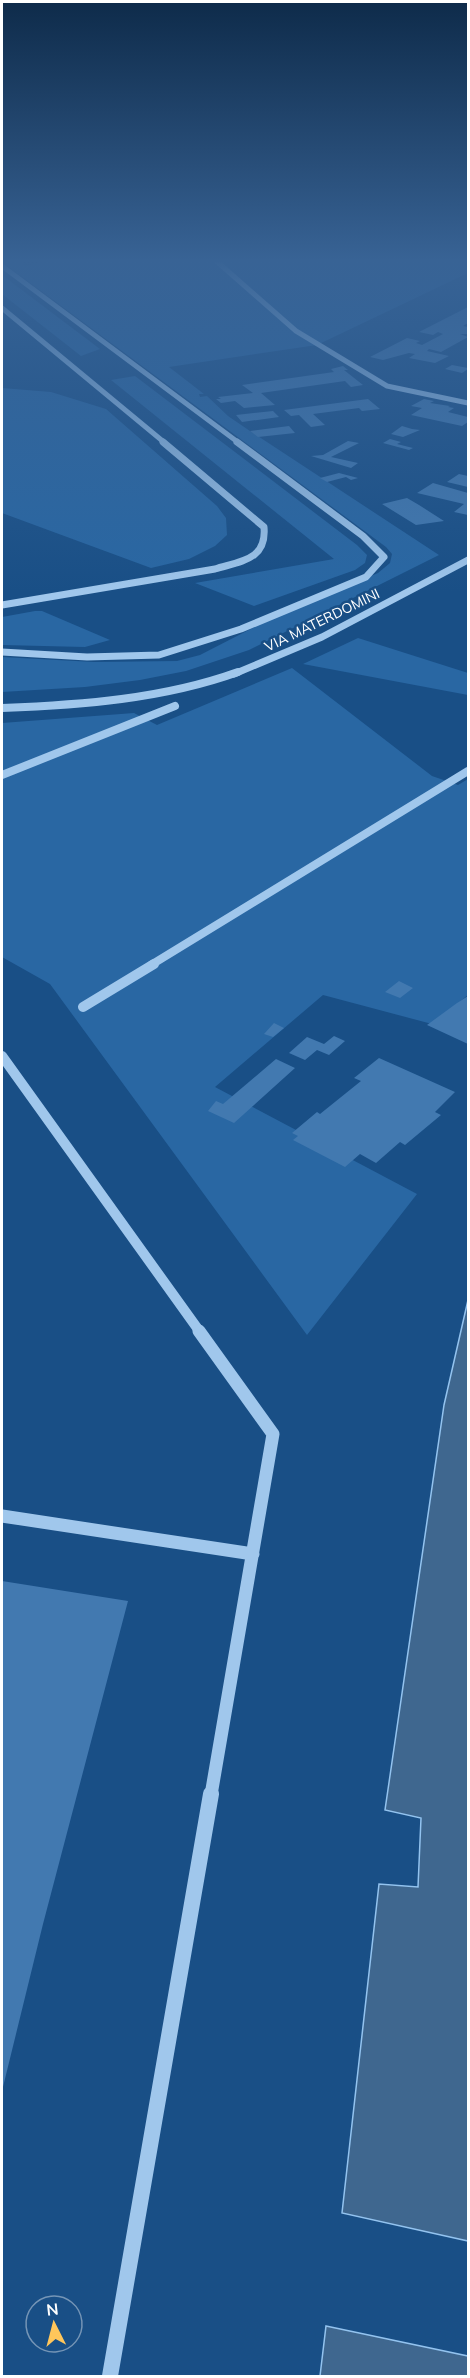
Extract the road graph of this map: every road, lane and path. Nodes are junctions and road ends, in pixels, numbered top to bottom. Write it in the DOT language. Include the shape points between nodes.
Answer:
graph roads {
  1 [pos="78,370"];
  2 [pos="141,370"];
  3 [pos="360,370"];
  4 [pos="468,403"];
  5 [pos="468,560"];
  6 [pos="2,605"];
  7 [pos="2,652"];
  8 [pos="175,706"];
  9 [pos="2,708"];
  10 [pos="468,771"];
  11 [pos="2,775"];
  12 [pos="83,1007"];
  13 [pos="2,1056"];
  14 [pos="2,1516"];
  15 [pos="253,1554"];
  16 [pos="110,2376"];
  1 -- 6 [label="street" via="264,527 265,542 261,550 248,558 215,569"];
  2 -- 7 [label="street" via="363,536 384,557 366,577 241,629 159,655 87,657"];
  3 -- 4 [label="street" via="387,386"];
  5 -- 9 [label="street, VIA MATERDOMINI" via="296,649 231,674 128,697"];
  8 -- 11 [label="street"];
  10 -- 12 [label="street"];
  13 -- 15 [label="street" via="273,1434"];
  14 -- 15 [label="street"];
  15 -- 16 [label="street"];
}
